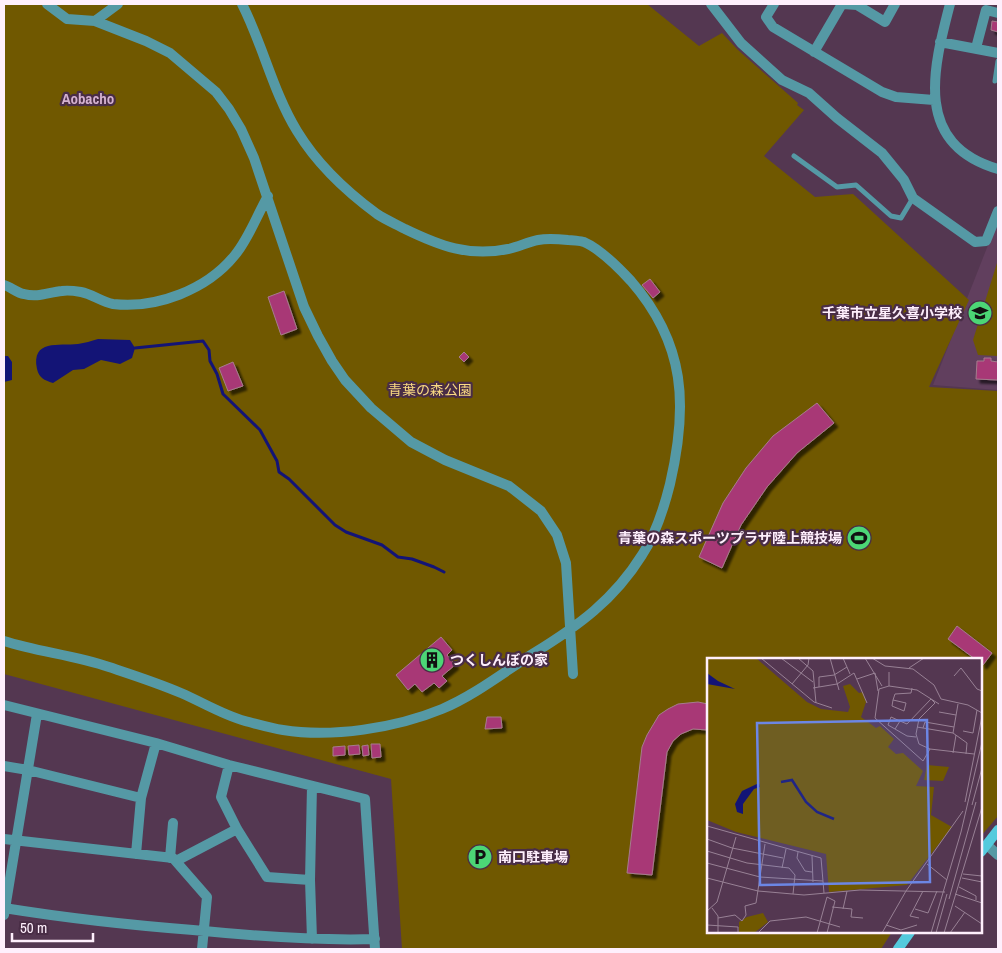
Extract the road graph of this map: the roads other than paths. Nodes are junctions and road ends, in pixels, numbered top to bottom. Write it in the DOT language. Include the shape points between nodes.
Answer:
graph roads {
  1 [pos="47,4"];
  2 [pos="118,4"];
  3 [pos="242,4"];
  4 [pos="711,4"];
  5 [pos="774,4"];
  6 [pos="843,4"];
  7 [pos="895,4"];
  8 [pos="950,4"];
  9 [pos="998,13"];
  10 [pos="95,21"];
  11 [pos="940,42"];
  12 [pos="976,48"];
  13 [pos="814,52"];
  14 [pos="998,53"];
  15 [pos="998,61"];
  16 [pos="995,81"];
  17 [pos="934,100"];
  18 [pos="794,156"];
  19 [pos="998,169"];
  20 [pos="268,196"];
  21 [pos="913,198"];
  22 [pos="998,210"];
  23 [pos="4,285"];
  24 [pos="571,630"];
  25 [pos="4,641"];
  26 [pos="573,674"];
  27 [pos="4,705"];
  28 [pos="37,714"];
  29 [pos="156,743"];
  30 [pos="229,765"];
  31 [pos="4,766"];
  32 [pos="28,770"];
  33 [pos="312,786"];
  34 [pos="141,798"];
  35 [pos="173,824"];
  36 [pos="237,829"];
  37 [pos="998,830"];
  38 [pos="4,839"];
  39 [pos="16,842"];
  40 [pos="984,848"];
  41 [pos="136,854"];
  42 [pos="998,855"];
  43 [pos="173,860"];
  44 [pos="310,880"];
  45 [pos="4,911"];
  46 [pos="204,931"];
  47 [pos="909,933"];
  48 [pos="312,939"];
  49 [pos="375,944"];
  50 [pos="202,949"];
  51 [pos="898,949"];
  1 -- 10 [label="street" via="67,19"];
  2 -- 10 [label="street"];
  3 -- 24 [label="street" via="297,132 341,184 380,216 423,238 456,250 482,253 555,238 583,242 616,265 657,314 670,343 680,386 679,425 667,494 657,527 642,555 618,587 589,617"];
  4 -- 21 [label="street" via="741,43 782,80 809,93 882,153 904,180"];
  5 -- 13 [label="street" via="766,17 773,27"];
  6 -- 7 [label="street" via="857,5 885,22"];
  6 -- 13 [label="street"];
  8 -- 11 [label="street"];
  9 -- 12 [label="street" via="986,10"];
  10 -- 20 [label="street" via="170,53 216,92 241,128"];
  11 -- 12 [label="street"];
  11 -- 17 [label="street"];
  12 -- 14 [label="street"];
  13 -- 17 [label="street" via="882,92"];
  15 -- 16 [label="lane"];
  17 -- 19 [label="street" via="938,118 951,140 979,162"];
  18 -- 21 [label="lane" via="837,187 856,185 891,216 901,218"];
  20 -- 23 [label="street" via="240,248 220,270 198,285 165,300 111,304 84,292 62,290 40,296 24,294"];
  20 -- 24 [label="street" via="304,307 345,380 371,408 412,442 444,460 509,486 541,511 557,535 566,563"];
  21 -- 22 [label="street" via="975,242 986,241"];
  24 -- 25 [label="street" via="443,709 396,724 317,732 283,730 241,720 174,690 107,666"];
  24 -- 26 [label="street"];
  27 -- 28 [label="street"];
  28 -- 29 [label="street"];
  28 -- 32 [label="street"];
  29 -- 30 [label="street"];
  29 -- 34 [label="street"];
  30 -- 33 [label="street"];
  30 -- 36 [label="street" via="221,797"];
  31 -- 32 [label="street"];
  32 -- 34 [label="street"];
  32 -- 39 [label="street"];
  33 -- 44 [label="street"];
  33 -- 49 [label="street" via="365,799"];
  34 -- 41 [label="street"];
  35 -- 43 [label="street"];
  36 -- 43 [label="street"];
  36 -- 44 [label="street" via="267,877"];
  37 -- 40 [label="street"];
  38 -- 39 [label="street"];
  39 -- 41 [label="street"];
  39 -- 45 [label="street"];
  40 -- 42 [label="street"];
  41 -- 43 [label="street"];
  43 -- 46 [label="street" via="207,897"];
  44 -- 48 [label="street"];
  45 -- 46 [label="street"];
  46 -- 48 [label="street"];
  46 -- 50 [label="street"];
  47 -- 51 [label="street"];
  48 -- 49 [label="street"];
}
